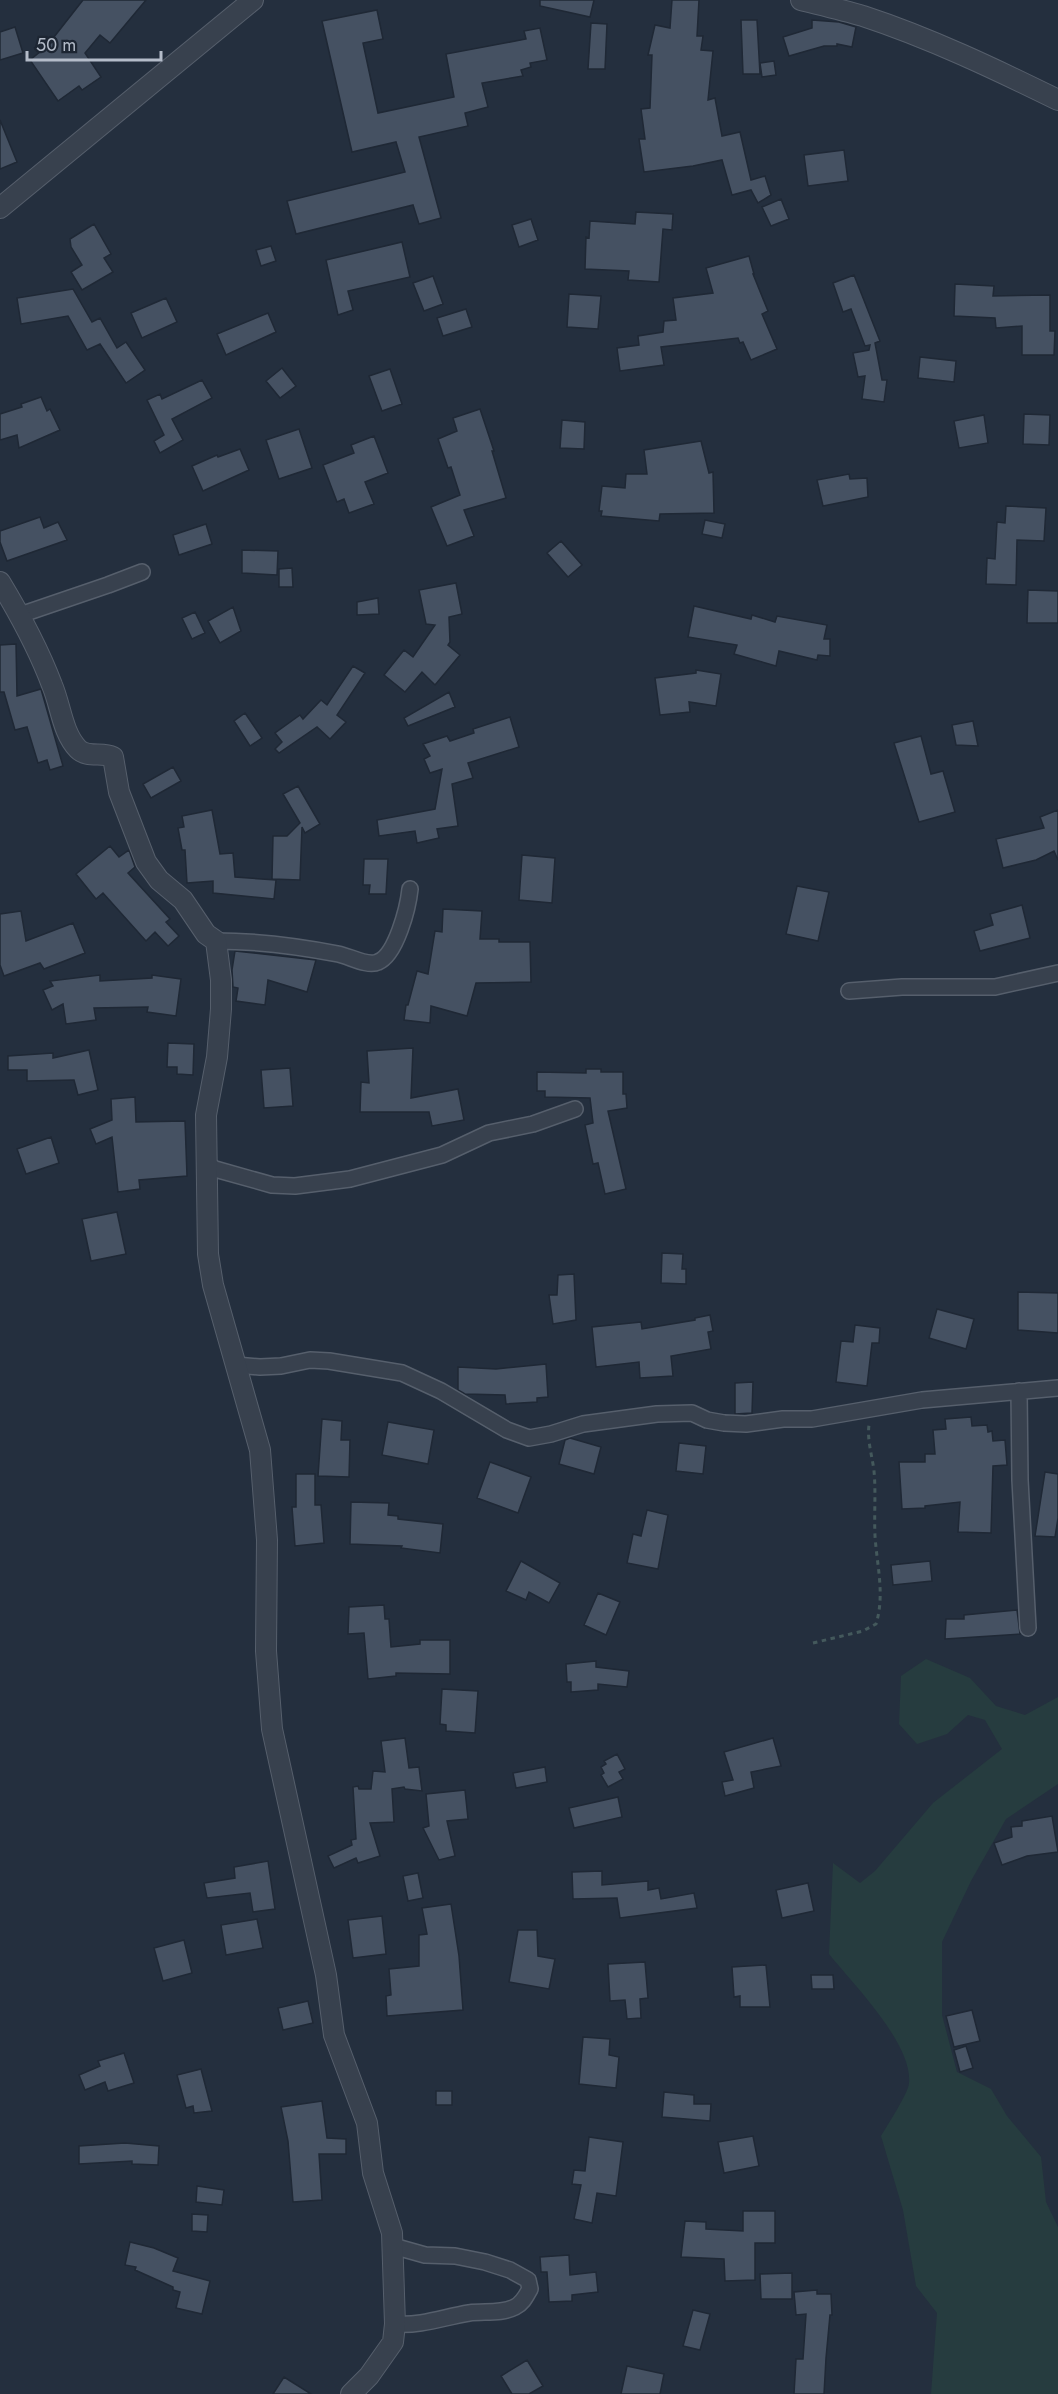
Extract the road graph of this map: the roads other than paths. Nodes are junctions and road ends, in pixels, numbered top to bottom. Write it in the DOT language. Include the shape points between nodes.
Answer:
graph roads {
  1 [pos="253,0"];
  2 [pos="801,0"];
  3 [pos="1058,100"];
  4 [pos="0,208"];
  5 [pos="142,572"];
  6 [pos="0,582"];
  7 [pos="20,615"];
  8 [pos="410,889"];
  9 [pos="216,941"];
  10 [pos="1058,973"];
  11 [pos="849,991"];
  12 [pos="575,1109"];
  13 [pos="205,1163"];
  14 [pos="236,1365"];
  15 [pos="1058,1388"];
  16 [pos="1019,1391"];
  17 [pos="1028,1628"];
  18 [pos="393,2246"];
  19 [pos="395,2324"];
  20 [pos="355,2392"];
  1 -- 4 [label="street"];
  2 -- 3 [label="street" via="905,31"];
  5 -- 7 [label="street"];
  6 -- 7 [label="street"];
  7 -- 9 [label="street" via="53,686 68,734 79,750 113,757 119,792 147,862"];
  8 -- 9 [label="street" via="393,948 374,964 280,944"];
  9 -- 13 [label="street" via="221,1009 206,1115"];
  10 -- 11 [label="street" via="995,987"];
  12 -- 13 [label="street" via="540,1122 489,1133 442,1155 350,1179 272,1185"];
  13 -- 14 [label="street" via="208,1254"];
  14 -- 16 [label="street" via="281,1366 310,1360 402,1373 529,1438 583,1424 657,1414 692,1413 724,1424 746,1424"];
  14 -- 18 [label="street" via="260,1450 264,1489 266,1651 272,1729 326,1975 334,2035 367,2123 374,2173 390,2220"];
  15 -- 16 [label="street"];
  16 -- 17 [label="street"];
  18 -- 19 [label="street"];
  18 -- 19 [label="street" via="425,2255 485,2262 528,2280 530,2289 518,2306 505,2311 471,2313 414,2325"];
  19 -- 20 [label="street" via="387,2353"];
}
